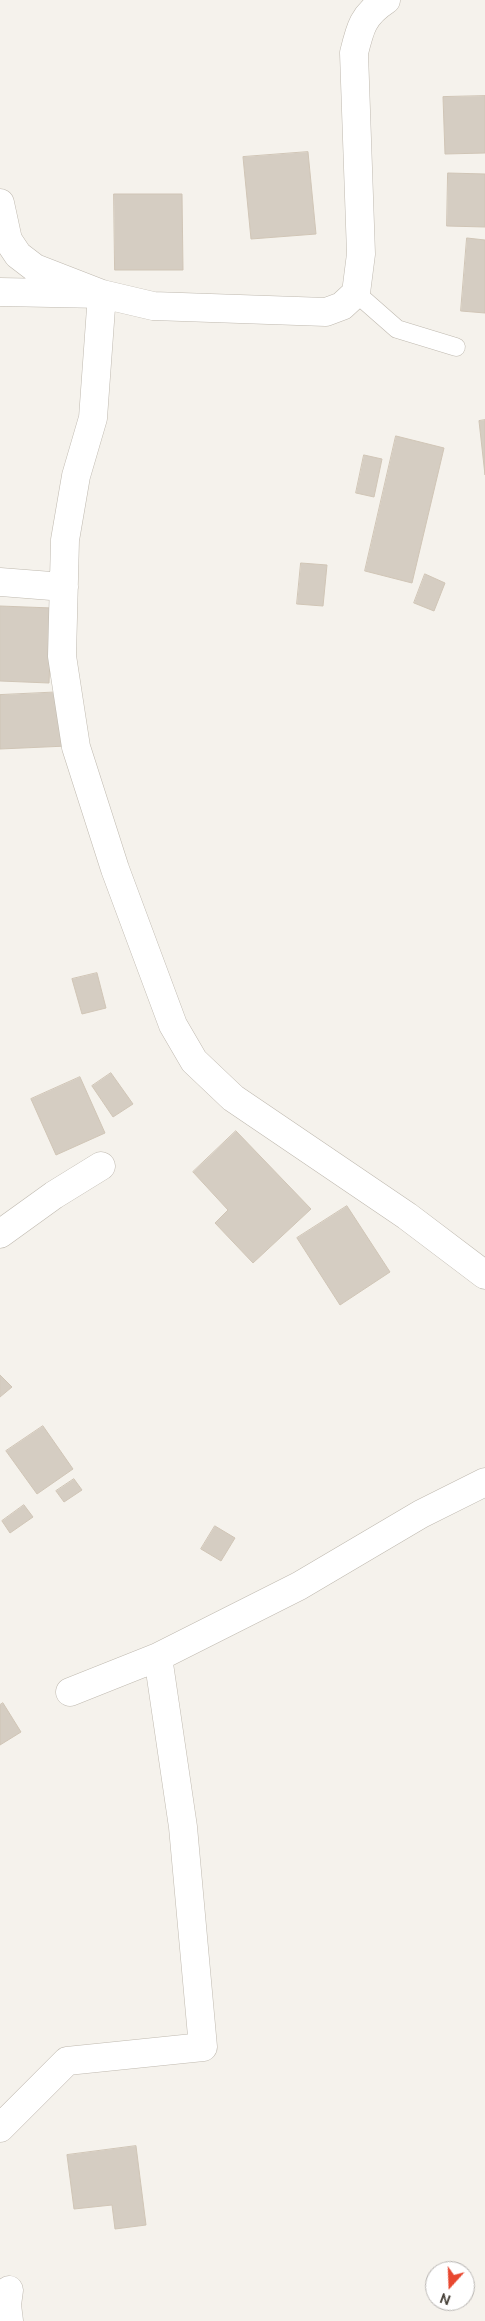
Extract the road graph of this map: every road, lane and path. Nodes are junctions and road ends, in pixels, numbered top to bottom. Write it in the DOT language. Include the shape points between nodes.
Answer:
graph roads {
  1 [pos="386,0"];
  2 [pos="0,202"];
  3 [pos="0,292"];
  4 [pos="356,293"];
  5 [pos="102,294"];
  6 [pos="456,347"];
  7 [pos="0,582"];
  8 [pos="64,587"];
  9 [pos="102,1166"];
  10 [pos="0,1234"];
  11 [pos="485,1275"];
  12 [pos="485,1482"];
  13 [pos="158,1657"];
  14 [pos="70,1692"];
  15 [pos="0,2128"];
  16 [pos="9,2290"];
  17 [pos="9,2321"];
  1 -- 4 [label="street" via="373,8 361,26 354,53 361,254"];
  2 -- 5 [label="street" via="8,240 18,256 35,268"];
  3 -- 5 [label="street"];
  4 -- 5 [label="street" via="342,306 326,312 153,306"];
  4 -- 6 [label="lane" via="397,329"];
  5 -- 8 [label="street" via="92,418 76,476 64,540"];
  7 -- 8 [label="street"];
  8 -- 11 [label="street" via="62,656 76,747 115,869 166,1007 194,1061 233,1098 407,1216"];
  9 -- 10 [label="street"];
  12 -- 13 [label="street" via="421,1514 299,1586"];
  13 -- 14 [label="street"];
  13 -- 15 [label="street" via="182,1827 203,2047 67,2060"];
  16 -- 17 [label="street"];
}
